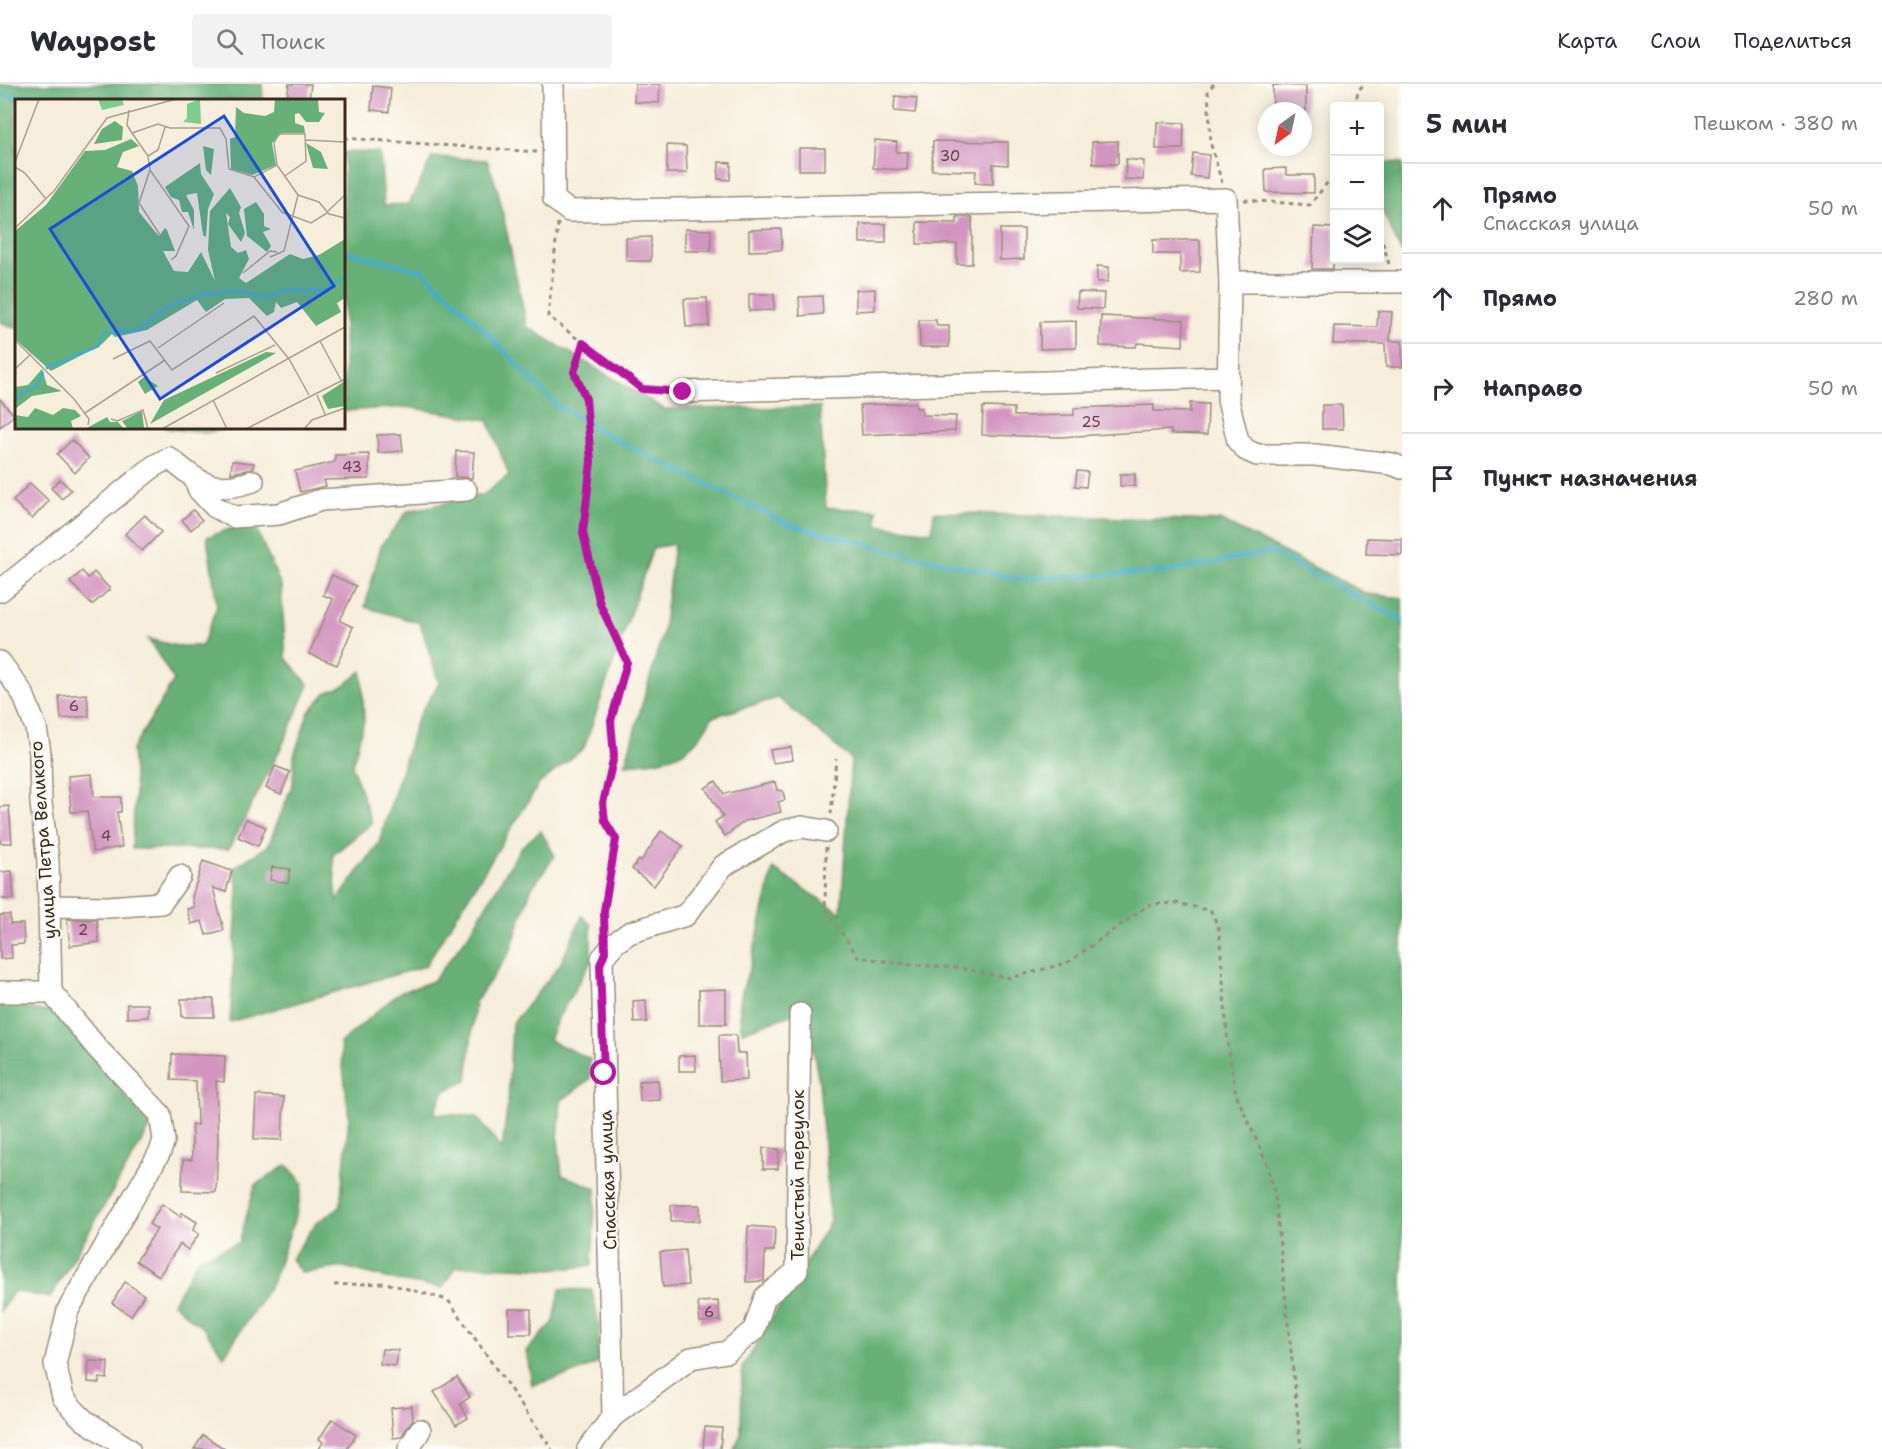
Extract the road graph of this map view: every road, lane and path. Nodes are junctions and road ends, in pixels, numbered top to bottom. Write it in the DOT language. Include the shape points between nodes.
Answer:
graph roads {
  1 [pos="553,84"];
  2 [pos="1214,84"];
  3 [pos="1365,84"];
  4 [pos="1356,102"];
  5 [pos="345,138"];
  6 [pos="554,153"];
  7 [pos="1330,180"];
  8 [pos="1226,199"];
  9 [pos="557,203"];
  10 [pos="1384,245"];
  11 [pos="1230,282"];
  12 [pos="1398,282"];
  13 [pos="583,343"];
  14 [pos="1228,377"];
  15 [pos="683,392"];
  16 [pos="1402,468"];
  17 [pos="195,479"];
  18 [pos="253,481"];
  19 [pos="466,490"];
  20 [pos="0,591"];
  21 [pos="0,662"];
  22 [pos="836,759"];
  23 [pos="826,831"];
  24 [pos="180,876"];
  25 [pos="49,906"];
  26 [pos="605,952"];
  27 [pos="0,992"];
  28 [pos="51,992"];
  29 [pos="800,1014"];
  30 [pos="334,1285"];
  31 [pos="613,1416"];
  32 [pos="420,1430"];
  33 [pos="129,1449"];
  34 [pos="409,1449"];
  35 [pos="552,1449"];
  36 [pos="588,1449"];
  37 [pos="1301,1449"];
  1 -- 6 [label="street"];
  2 -- 8 [label="path" via="1208,90 1211,146"];
  3 -- 4 [label="path" via="1358,90"];
  5 -- 6 [label="path"];
  6 -- 9 [label="street"];
  7 -- 8 [label="path" via="1310,205"];
  8 -- 9 [label="street" via="570,211"];
  8 -- 11 [label="street"];
  9 -- 13 [label="path" via="548,316"];
  10 -- 12 [label="path"];
  11 -- 12 [label="street"];
  11 -- 14 [label="street"];
  13 -- 15 [label="path" via="642,389"];
  13 -- 26 [label="path" via="574,372 586,399 591,461 583,533 600,604 627,662 611,721 614,756 603,803 605,821 616,839 604,911"];
  14 -- 15 [label="street"];
  14 -- 16 [label="street" via="1233,421 1238,441 1246,450 1257,455 1315,455"];
  17 -- 18 [label="street" via="211,488"];
  17 -- 19 [label="street" via="199,490 216,507 234,517 279,514 321,500"];
  17 -- 20 [label="street" via="169,458 154,466"];
  21 -- 25 [label="street, улица Петра Великого" via="23,694 36,728"];
  22 -- 23 [label="path" via="834,805"];
  23 -- 26 [label="street" via="802,827 784,831 723,866 686,915 629,933"];
  23 -- 37 [label="path" via="825,908 858,957 1010,978 1067,963 1150,904 1178,903 1211,911 1219,929 1228,1046 1236,1094 1267,1164 1275,1196"];
  24 -- 25 [label="street" via="160,903"];
  25 -- 28 [label="street, улица Петра Великого"];
  26 -- 31 [label="street, Спасская улица" via="600,965"];
  27 -- 28 [label="street"];
  28 -- 33 [label="street" via="98,1049 151,1102 164,1128 160,1152 68,1310 55,1364 63,1396 72,1408"];
  29 -- 31 [label="street, Тенистый переулок" via="797,1271 765,1297 754,1330 727,1352 691,1358"];
  30 -- 35 [label="path" via="386,1283 448,1300"];
  31 -- 36 [label="street"];
  32 -- 34 [label="street"];
}
